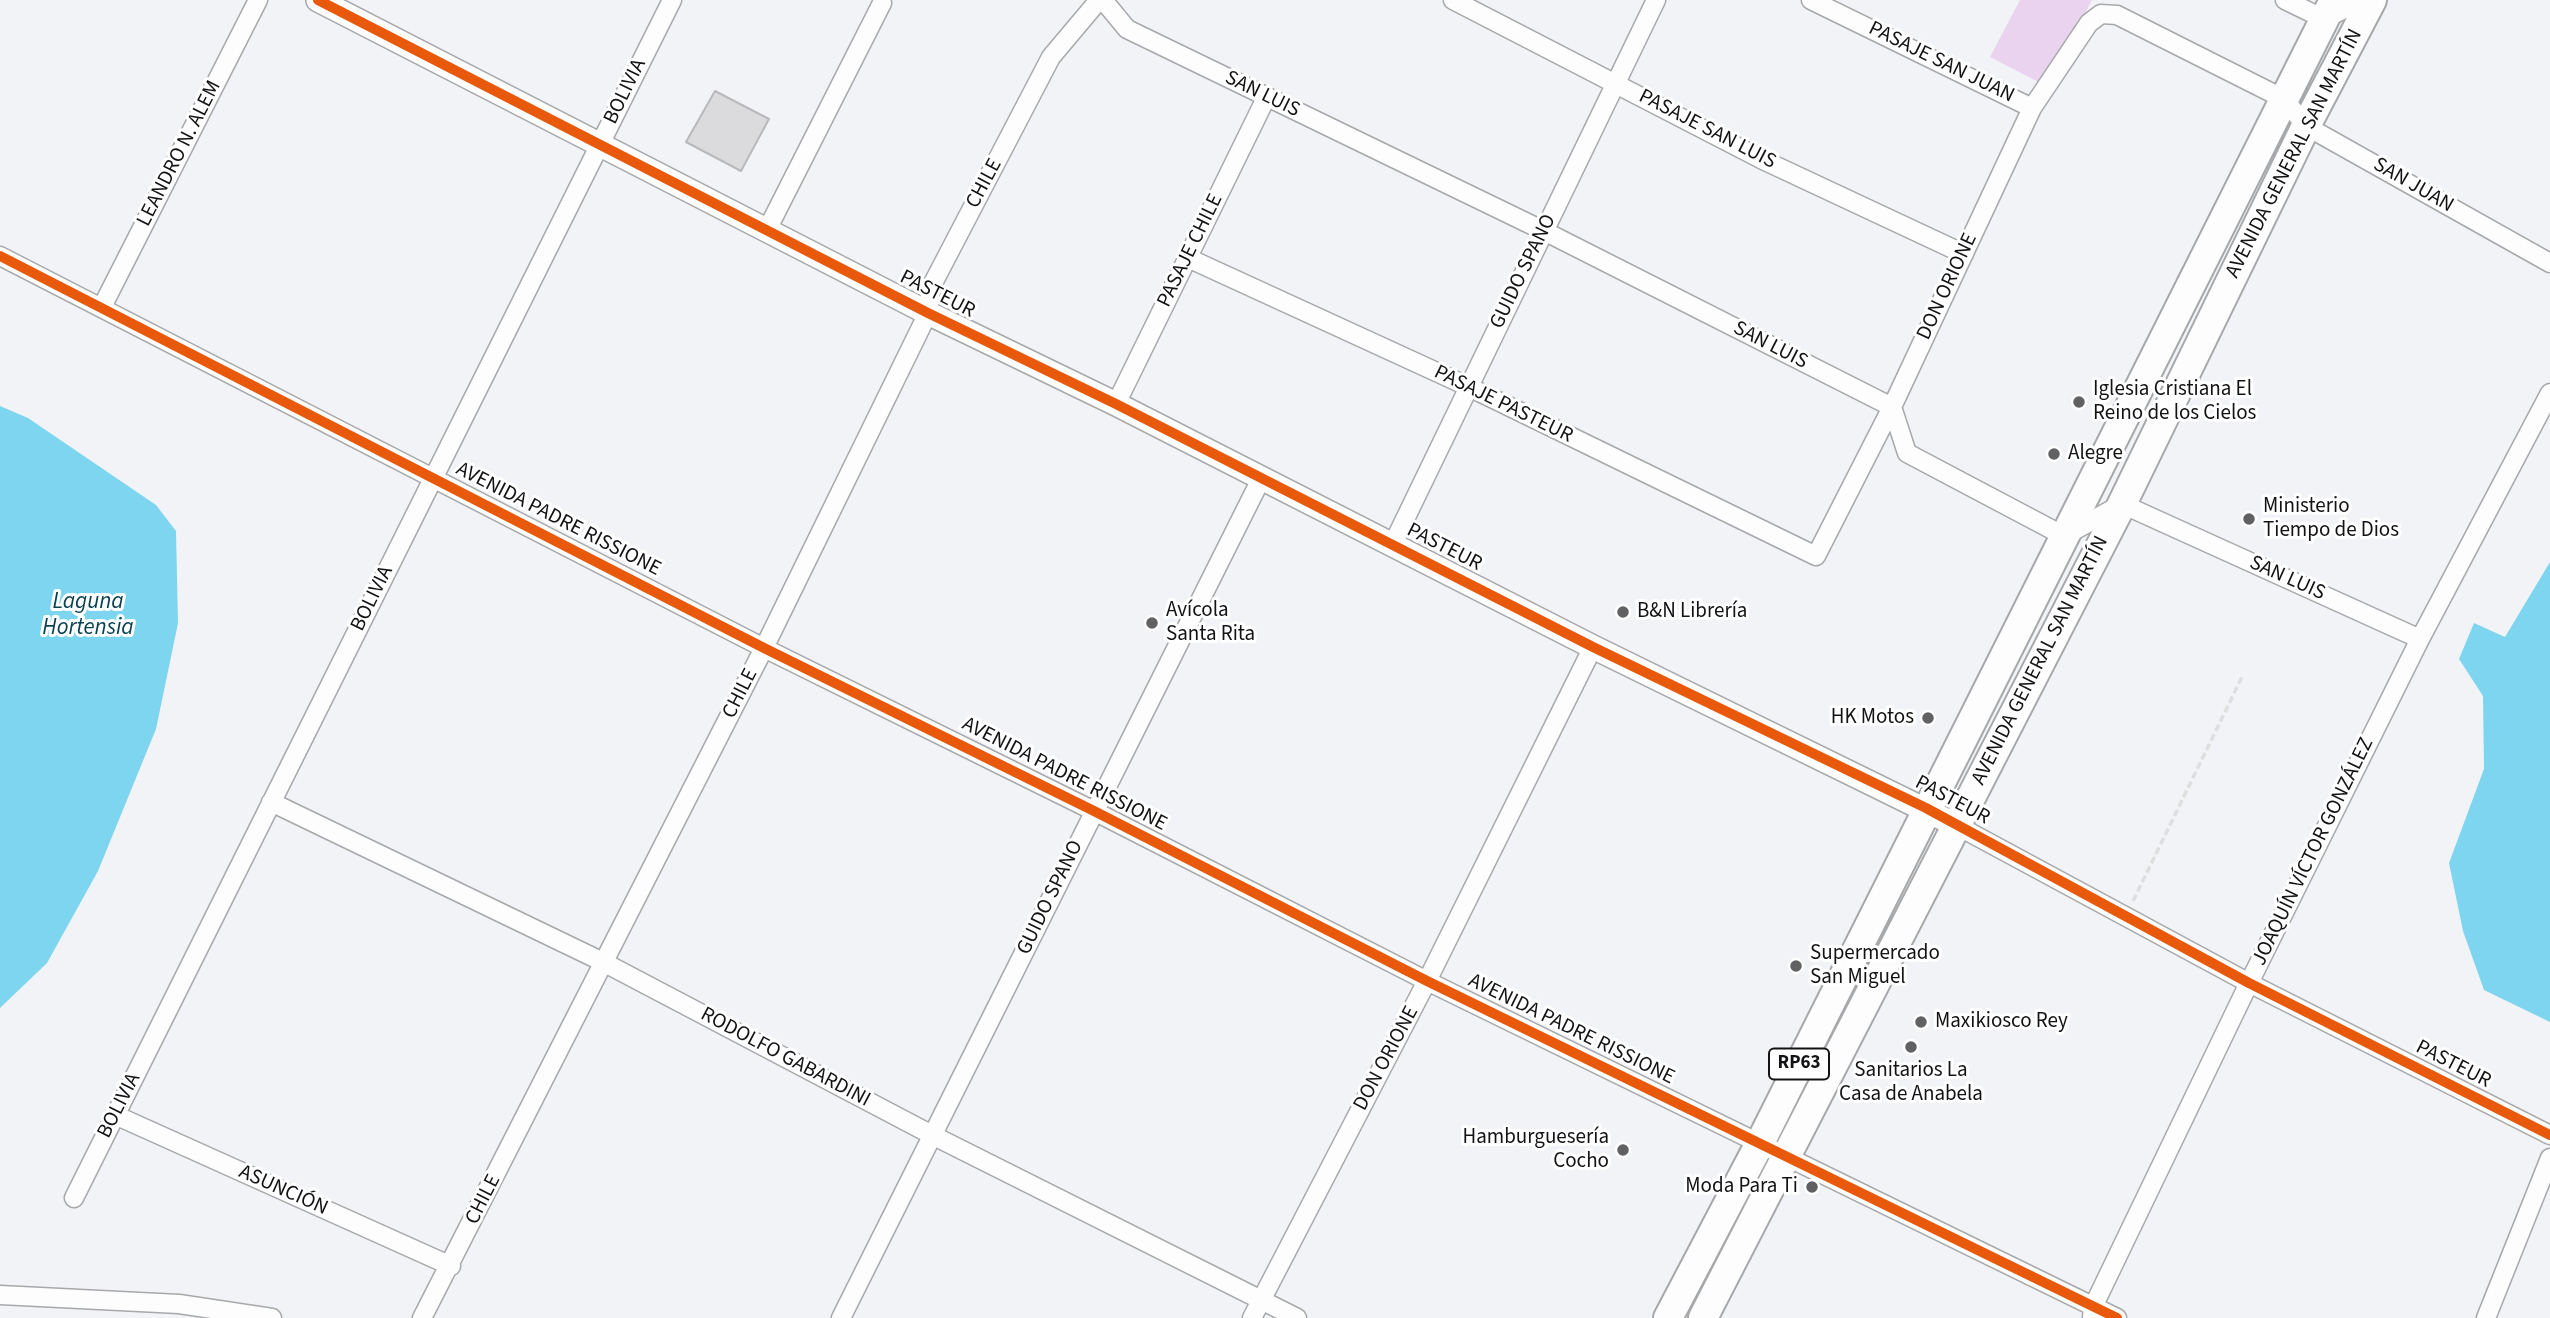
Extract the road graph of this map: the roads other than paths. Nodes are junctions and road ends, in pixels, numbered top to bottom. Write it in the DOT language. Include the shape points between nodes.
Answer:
graph roads {
  1 [pos="258,0"];
  2 [pos="318,0"];
  3 [pos="672,0"];
  4 [pos="1101,0"];
  5 [pos="1453,0"];
  6 [pos="1656,0"];
  7 [pos="1811,0"];
  8 [pos="2286,0"];
  9 [pos="2363,0"];
  10 [pos="2372,0"];
  11 [pos="882,3"];
  12 [pos="2329,9"];
  13 [pos="1617,83"];
  14 [pos="1266,98"];
  15 [pos="2284,99"];
  16 [pos="2032,108"];
  17 [pos="2306,125"];
  18 [pos="600,144"];
  19 [pos="768,228"];
  20 [pos="1544,231"];
  21 [pos="1964,254"];
  22 [pos="0,256"];
  23 [pos="1188,258"];
  24 [pos="2550,263"];
  25 [pos="102,307"];
  26 [pos="928,313"];
  27 [pos="1467,386"];
  28 [pos="2550,393"];
  29 [pos="1116,404"];
  30 [pos="1892,407"];
  31 [pos="433,478"];
  32 [pos="1261,479"];
  33 [pos="2122,504"];
  34 [pos="2064,536"];
  35 [pos="1393,544"];
  36 [pos="1816,556"];
  37 [pos="2420,639"];
  38 [pos="1593,647"];
  39 [pos="764,648"];
  40 [pos="271,802"];
  41 [pos="1926,808"];
  42 [pos="1094,811"];
  43 [pos="1956,825"];
  44 [pos="603,962"];
  45 [pos="1427,981"];
  46 [pos="2249,983"];
  47 [pos="115,1115"];
  48 [pos="2550,1135"];
  49 [pos="934,1136"];
  50 [pos="1760,1143"];
  51 [pos="1785,1156"];
  52 [pos="2550,1158"];
  53 [pos="74,1198"];
  54 [pos="451,1266"];
  55 [pos="0,1295"];
  56 [pos="1261,1301"];
  57 [pos="2092,1312"];
  58 [pos="272,1318"];
  59 [pos="422,1318"];
  60 [pos="841,1318"];
  61 [pos="1252,1318"];
  62 [pos="1297,1318"];
  63 [pos="1668,1318"];
  64 [pos="1703,1318"];
  65 [pos="2117,1318"];
  66 [pos="2486,1318"];
  1 -- 25 [label="street, LEANDRO N. ALEM"];
  2 -- 18 [label="street, PASTEUR"];
  3 -- 18 [label="street, BOLIVIA"];
  4 -- 14 [label="street, SAN LUIS" via="1127,29"];
  4 -- 26 [label="street, CHILE" via="1051,57 931,287"];
  5 -- 13 [label="street, PASAJE SAN LUIS"];
  6 -- 13 [label="street, GUIDO SPANO"];
  7 -- 16 [label="street, PASAJE SAN JUAN"];
  8 -- 12 [label="street"];
  9 -- 12 [label="street"];
  10 -- 17 [label="main road, AVENIDA GENERAL SAN MARTÍN / RP63"];
  11 -- 19 [label="street"];
  12 -- 15 [label="main road, AVENIDA GENERAL SAN MARTÍN / RP63"];
  13 -- 20 [label="street, GUIDO SPANO"];
  13 -- 21 [label="street, PASAJE SAN LUIS" via="1761,159"];
  14 -- 20 [label="street, SAN LUIS"];
  14 -- 23 [label="street, PASAJE CHILE"];
  15 -- 16 [label="street, DON ORIONE" via="2117,15 2101,15 2089,23"];
  15 -- 17 [label="street, SAN JUAN"];
  15 -- 34 [label="main road, AVENIDA GENERAL SAN MARTÍN / RP63"];
  16 -- 21 [label="street, DON ORIONE"];
  17 -- 24 [label="street, SAN JUAN"];
  17 -- 33 [label="main road, AVENIDA GENERAL SAN MARTÍN / RP63"];
  18 -- 19 [label="street, PASTEUR"];
  18 -- 31 [label="street, BOLIVIA"];
  19 -- 26 [label="street, PASTEUR"];
  20 -- 27 [label="street, GUIDO SPANO"];
  20 -- 30 [label="street, SAN LUIS"];
  21 -- 30 [label="street, DON ORIONE"];
  22 -- 25 [label="street, AVENIDA PADRE RISSIONE"];
  23 -- 27 [label="street, PASAJE PASTEUR"];
  23 -- 29 [label="street, PASAJE CHILE"];
  25 -- 31 [label="street, AVENIDA PADRE RISSIONE"];
  26 -- 29 [label="street, PASTEUR"];
  26 -- 39 [label="street, CHILE"];
  27 -- 35 [label="street, GUIDO SPANO"];
  27 -- 36 [label="street, PASAJE PASTEUR"];
  28 -- 37 [label="street, JOAQUÍN VÍCTOR GONZÁLEZ"];
  29 -- 32 [label="street, PASTEUR"];
  30 -- 34 [label="street" via="1907,453"];
  30 -- 36 [label="street, DON ORIONE"];
  31 -- 39 [label="street, AVENIDA PADRE RISSIONE"];
  31 -- 40 [label="street, BOLIVIA"];
  32 -- 35 [label="street, PASTEUR"];
  32 -- 42 [label="street, GUIDO SPANO"];
  33 -- 34 [label="street"];
  33 -- 37 [label="street, SAN LUIS"];
  33 -- 43 [label="main road, AVENIDA GENERAL SAN MARTÍN / RP63"];
  34 -- 41 [label="main road, AVENIDA GENERAL SAN MARTÍN / RP63"];
  35 -- 38 [label="street, PASTEUR"];
  37 -- 46 [label="street, JOAQUÍN VÍCTOR GONZÁLEZ"];
  38 -- 41 [label="street, PASTEUR"];
  38 -- 45 [label="street, DON ORIONE"];
  39 -- 42 [label="street, AVENIDA PADRE RISSIONE"];
  39 -- 44 [label="street, CHILE"];
  40 -- 44 [label="street, RODOLFO GABARDINI"];
  40 -- 47 [label="street, BOLIVIA"];
  41 -- 43 [label="street, PASTEUR"];
  41 -- 50 [label="main road, AVENIDA GENERAL SAN MARTÍN / RP63"];
  42 -- 45 [label="street, AVENIDA PADRE RISSIONE"];
  42 -- 49 [label="street, GUIDO SPANO"];
  43 -- 46 [label="street, PASTEUR"];
  43 -- 51 [label="main road, AVENIDA GENERAL SAN MARTÍN / RP63"];
  44 -- 49 [label="street, RODOLFO GABARDINI"];
  44 -- 54 [label="street, CHILE"];
  45 -- 50 [label="street, AVENIDA PADRE RISSIONE"];
  45 -- 56 [label="street, DON ORIONE"];
  46 -- 48 [label="street, PASTEUR"];
  46 -- 57 [label="street, JOAQUÍN VÍCTOR GONZÁLEZ"];
  47 -- 53 [label="street, BOLIVIA"];
  47 -- 54 [label="street, ASUNCIÓN"];
  49 -- 56 [label="street, RODOLFO GABARDINI"];
  49 -- 60 [label="street, GUIDO SPANO"];
  50 -- 51 [label="street, AVENIDA PADRE RISSIONE"];
  50 -- 63 [label="main road, AVENIDA GENERAL SAN MARTÍN / RP63"];
  51 -- 57 [label="street, AVENIDA PADRE RISSIONE"];
  51 -- 64 [label="main road, AVENIDA GENERAL SAN MARTÍN / RP63"];
  52 -- 66 [label="street"];
  54 -- 59 [label="street, CHILE"];
  55 -- 58 [label="street" via="179,1304"];
  56 -- 61 [label="street, DON ORIONE"];
  56 -- 62 [label="street, RODOLFO GABARDINI"];
  57 -- 65 [label="street, AVENIDA PADRE RISSIONE"];
}
